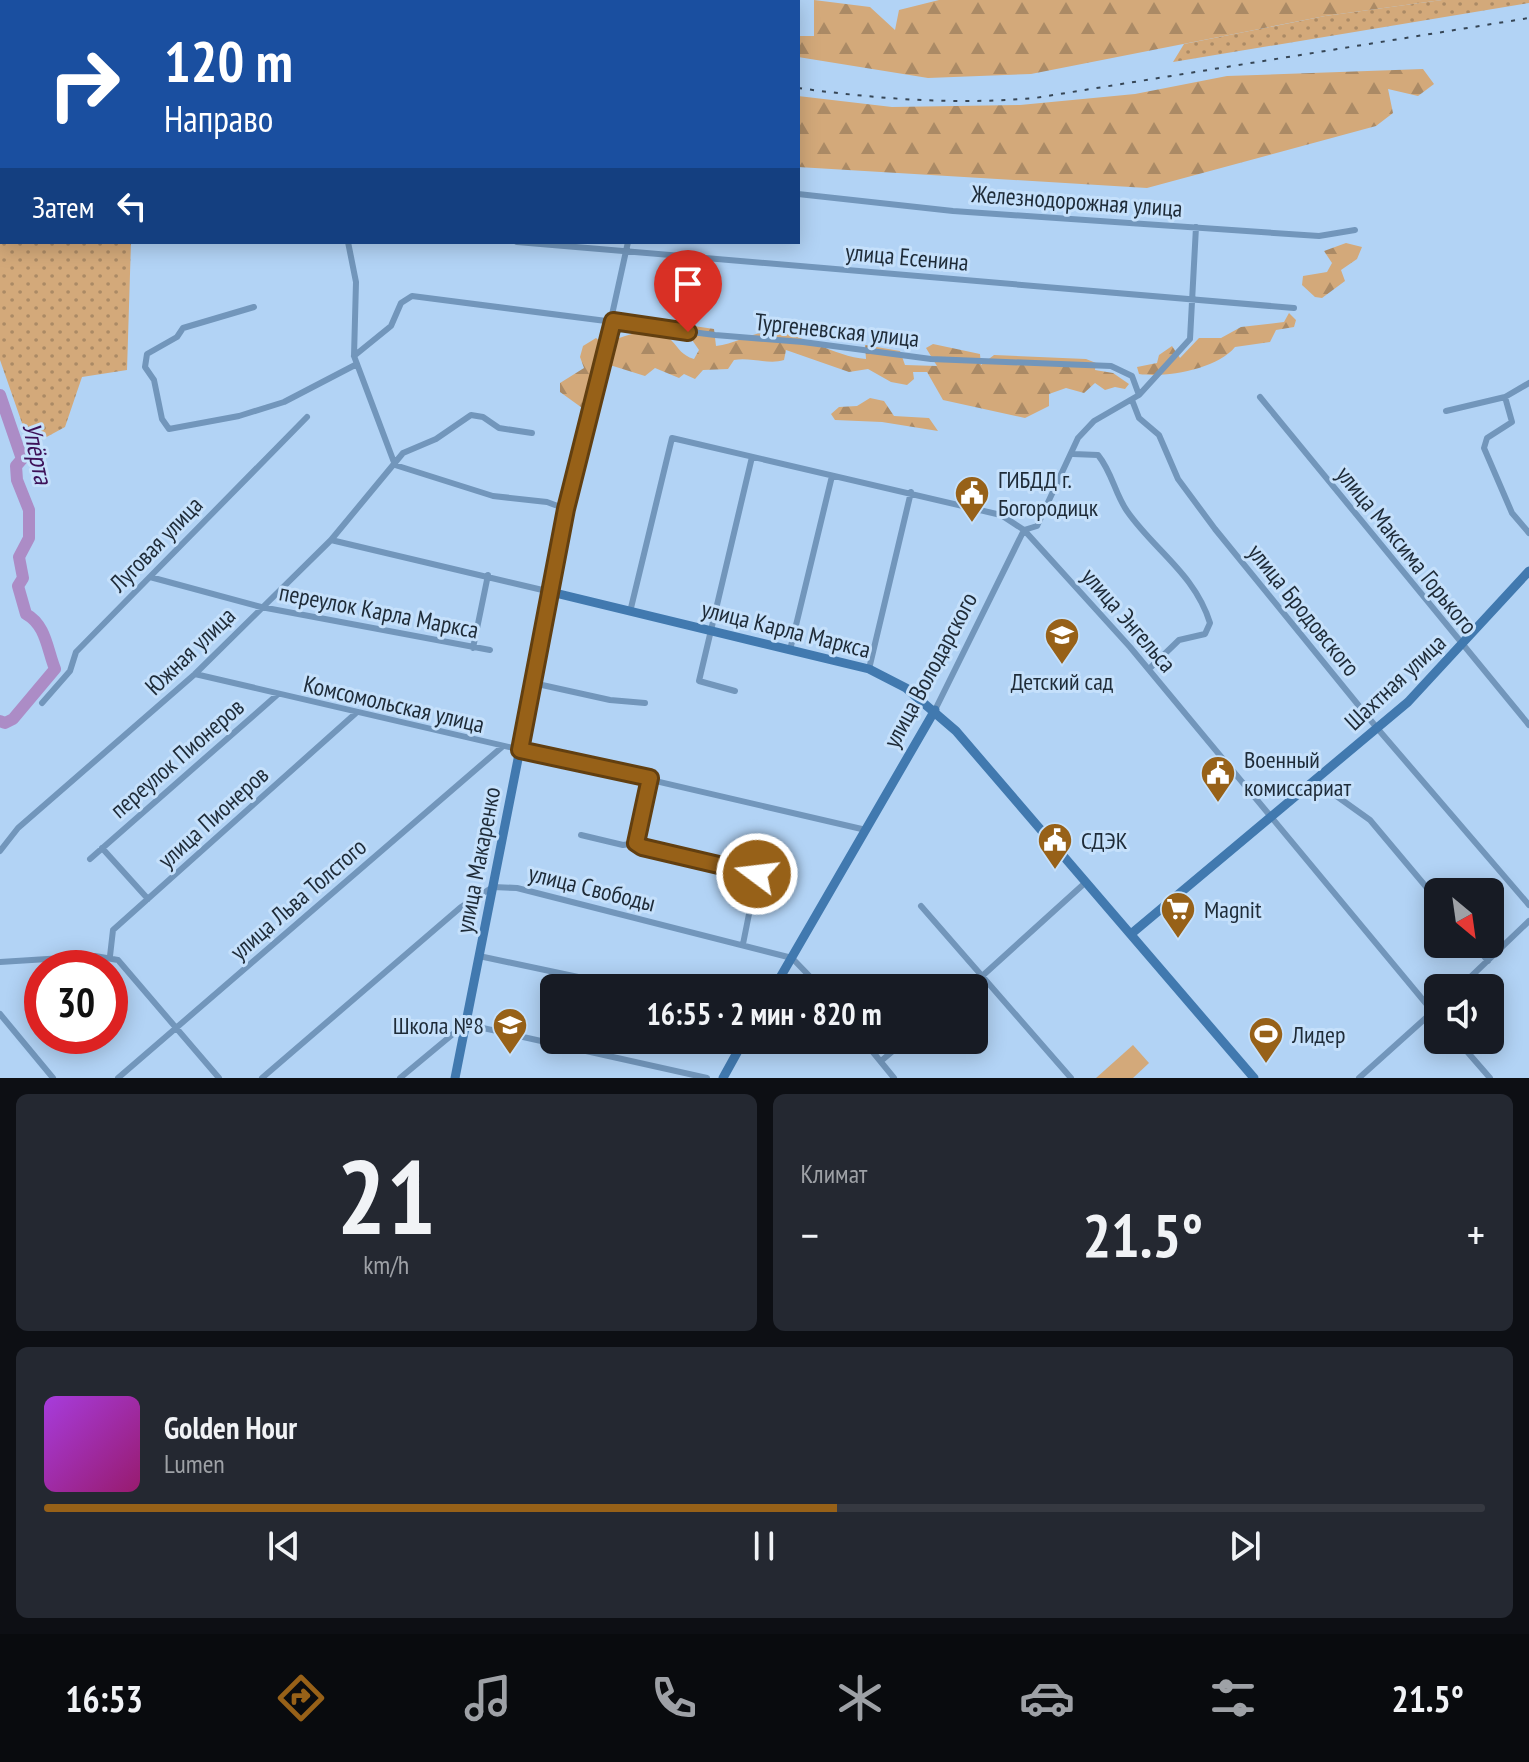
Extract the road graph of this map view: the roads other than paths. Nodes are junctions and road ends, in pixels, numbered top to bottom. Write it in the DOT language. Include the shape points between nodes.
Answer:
graph roads {
  1 [pos="800,194"];
  2 [pos="1196,227"];
  3 [pos="1355,230"];
  4 [pos="348,244"];
  5 [pos="541,244"];
  6 [pos="628,244"];
  7 [pos="626,251"];
  8 [pos="1190,300"];
  9 [pos="254,307"];
  10 [pos="1294,308"];
  11 [pos="613,321"];
  12 [pos="356,360"];
  13 [pos="1529,383"];
  14 [pos="1260,397"];
  15 [pos="1505,397"];
  16 [pos="1136,398"];
  17 [pos="1446,411"];
  18 [pos="307,417"];
  19 [pos="532,433"];
  20 [pos="1073,454"];
  21 [pos="752,457"];
  22 [pos="395,465"];
  23 [pos="832,476"];
  24 [pos="911,492"];
  25 [pos="566,509"];
  26 [pos="1024,530"];
  27 [pos="1529,533"];
  28 [pos="331,540"];
  29 [pos="1529,571"];
  30 [pos="488,575"];
  31 [pos="150,577"];
  32 [pos="551,592"];
  33 [pos="261,607"];
  34 [pos="630,612"];
  35 [pos="712,631"];
  36 [pos="1462,647"];
  37 [pos="473,648"];
  38 [pos="490,650"];
  39 [pos="790,650"];
  40 [pos="869,669"];
  41 [pos="1149,669"];
  42 [pos="195,674"];
  43 [pos="533,683"];
  44 [pos="735,691"];
  45 [pos="277,695"];
  46 [pos="42,703"];
  47 [pos="645,703"];
  48 [pos="935,710"];
  49 [pos="356,713"];
  50 [pos="1529,725"];
  51 [pos="1377,728"];
  52 [pos="502,747"];
  53 [pos="520,750"];
  54 [pos="650,778"];
  55 [pos="1314,780"];
  56 [pos="1271,816"];
  57 [pos="866,830"];
  58 [pos="581,835"];
  59 [pos="636,843"];
  60 [pos="102,848"];
  61 [pos="0,851"];
  62 [pos="90,859"];
  63 [pos="1086,882"];
  64 [pos="1424,884"];
  65 [pos="493,887"];
  66 [pos="148,899"];
  67 [pos="1529,905"];
  68 [pos="921,906"];
  69 [pos="1529,921"];
  70 [pos="1131,934"];
  71 [pos="743,944"];
  72 [pos="111,950"];
  73 [pos="479,956"];
  74 [pos="792,958"];
  75 [pos="1486,958"];
  76 [pos="24,961"];
  77 [pos="1488,961"];
  78 [pos="0,962"];
  79 [pos="128,972"];
  80 [pos="564,974"];
  81 [pos="782,974"];
  82 [pos="807,974"];
  83 [pos="980,974"];
  84 [pos="986,974"];
  85 [pos="1474,974"];
  86 [pos="988,983"];
  87 [pos="1424,998"];
  88 [pos="0,1014"];
  89 [pos="1424,1022"];
  90 [pos="465,1024"];
  91 [pos="176,1028"];
  92 [pos="736,1054"];
  93 [pos="875,1054"];
  94 [pos="889,1054"];
  95 [pos="1469,1054"];
  96 [pos="881,1061"];
  97 [pos="1369,1069"];
  98 [pos="53,1078"];
  99 [pos="118,1078"];
  100 [pos="219,1078"];
  101 [pos="262,1078"];
  102 [pos="400,1078"];
  103 [pos="455,1078"];
  104 [pos="707,1078"];
  105 [pos="723,1078"];
  106 [pos="894,1078"];
  107 [pos="1071,1078"];
  108 [pos="1254,1078"];
  109 [pos="1359,1078"];
  110 [pos="1377,1078"];
  111 [pos="1490,1078"];
  1 -- 2 [label="street, Железнодорожная улица" via="953,211"];
  2 -- 3 [label="street, Железнодорожная улица" via="1319,236"];
  2 -- 8 [label="street, улица Володарского"];
  4 -- 12 [label="street" via="356,282"];
  5 -- 7 [label="street, улица Есенина"];
  6 -- 7 [label="street, улица Макаренко"];
  7 -- 8 [label="street, улица Есенина"];
  7 -- 11 [label="street, улица Макаренко"];
  8 -- 10 [label="street, улица Есенина"];
  8 -- 16 [label="street, улица Володарского" via="1190,339"];
  9 -- 12 [label="street" via="183,328 147,354 145,367 169,429 284,402"];
  11 -- 12 [label="street, Тургеневская улица" via="412,296"];
  11 -- 16 [label="street, Тургеневская улица" via="931,359 1111,366 1132,376"];
  11 -- 25 [label="street, улица Макаренко"];
  12 -- 22 [label="street"];
  13 -- 15 [label="street"];
  14 -- 36 [label="street, улица Максима Горького"];
  15 -- 17 [label="street"];
  15 -- 27 [label="street" via="1512,422 1487,438 1484,448 1512,513"];
  16 -- 20 [label="street, улица Володарского" via="1094,421 1078,438"];
  16 -- 51 [label="street, улица Бродовского" via="1139,418 1159,435 1178,479"];
  18 -- 31 [label="street, Луговая улица"];
  19 -- 22 [label="street, Южная улица" via="499,428 471,415 403,453"];
  20 -- 26 [label="street, улица Володарского" via="1037,526"];
  20 -- 41 [label="street" via="1098,455 1125,509 1192,586 1207,613 1205,634 1179,640"];
  21 -- 23 [label="street, улица Энгельса"];
  21 -- 34 [label="street, улица Энгельса" via="672,438"];
  21 -- 35 [label="street"];
  22 -- 25 [label="street" via="493,496"];
  22 -- 28 [label="street, Южная улица"];
  23 -- 24 [label="street, улица Энгельса"];
  23 -- 39 [label="street"];
  24 -- 26 [label="street, улица Энгельса" via="1001,515"];
  24 -- 40 [label="street"];
  25 -- 32 [label="street, улица Макаренко"];
  26 -- 41 [label="street, улица Энгельса"];
  26 -- 48 [label="street, улица Володарского"];
  28 -- 30 [label="street, улица Карла Маркса"];
  28 -- 33 [label="street, Южная улица"];
  29 -- 36 [label="main road, Шахтная улица"];
  30 -- 32 [label="street, улица Карла Маркса"];
  30 -- 37 [label="street"];
  31 -- 33 [label="street, переулок Карла Маркса"];
  31 -- 46 [label="street, Луговая улица" via="76,652 70,671"];
  32 -- 34 [label="main road, улица Карла Маркса"];
  32 -- 43 [label="main road, улица Макаренко"];
  33 -- 37 [label="street, переулок Карла Маркса"];
  33 -- 42 [label="street, Южная улица"];
  34 -- 35 [label="main road, улица Карла Маркса"];
  35 -- 39 [label="main road, улица Карла Маркса"];
  35 -- 44 [label="street" via="699,681"];
  36 -- 50 [label="street, улица Максима Горького"];
  36 -- 51 [label="main road, Шахтная улица"];
  37 -- 38 [label="street, переулок Карла Маркса"];
  39 -- 40 [label="main road, улица Карла Маркса"];
  40 -- 48 [label="main road, улица Карла Маркса"];
  41 -- 56 [label="street, улица Энгельса"];
  42 -- 45 [label="street, Комсомольская улица"];
  42 -- 61 [label="street, Южная улица" via="18,828"];
  43 -- 47 [label="street"];
  43 -- 53 [label="main road, улица Макаренко"];
  45 -- 49 [label="street, Комсомольская улица"];
  45 -- 60 [label="street, переулок Пионеров"];
  48 -- 57 [label="main road, улица Володарского"];
  48 -- 63 [label="main road, улица Карла Маркса"];
  49 -- 52 [label="street, Комсомольская улица"];
  49 -- 66 [label="street, улица Пионеров"];
  51 -- 55 [label="main road, Шахтная улица"];
  51 -- 67 [label="street, улица Бродовского"];
  52 -- 53 [label="street, Комсомольская улица"];
  52 -- 91 [label="street, улица Льва Толстого"];
  53 -- 54 [label="street, Комсомольская улица"];
  53 -- 65 [label="main road, улица Макаренко"];
  54 -- 57 [label="street, Комсомольская улица"];
  54 -- 59 [label="street"];
  55 -- 56 [label="main road, Шахтная улица"];
  55 -- 64 [label="street" via="1370,820"];
  56 -- 70 [label="main road, Шахтная улица"];
  56 -- 87 [label="street, улица Энгельса"];
  57 -- 74 [label="main road, улица Володарского"];
  58 -- 59 [label="street"];
  59 -- 71 [label="street" via="757,874"];
  60 -- 62 [label="street, переулок Пионеров"];
  60 -- 66 [label="street"];
  63 -- 70 [label="main road, улица Карла Маркса"];
  63 -- 84 [label="street"];
  65 -- 71 [label="street, улица Свободы" via="517,888"];
  65 -- 73 [label="main road, улица Макаренко"];
  65 -- 101 [label="street, улица Свободы" via="461,907"];
  66 -- 72 [label="street, улица Пионеров" via="113,930"];
  68 -- 83 [label="street"];
  69 -- 77 [label="street"];
  70 -- 108 [label="main road, улица Карла Маркса"];
  71 -- 74 [label="street, улица Свободы"];
  73 -- 80 [label="street"];
  73 -- 90 [label="main road, улица Макаренко"];
  74 -- 81 [label="main road, улица Володарского"];
  74 -- 82 [label="street"];
  75 -- 77 [label="street"];
  76 -- 78 [label="street"];
  77 -- 85 [label="street"];
  79 -- 91 [label="street"];
  86 -- 107 [label="street"];
  88 -- 98 [label="street"];
  89 -- 97 [label="street"];
  90 -- 102 [label="street"];
  90 -- 103 [label="main road, улица Макаренко"];
  90 -- 104 [label="street"];
  91 -- 99 [label="street, улица Льва Толстого"];
  91 -- 100 [label="street"];
  92 -- 105 [label="main road"];
  93 -- 96 [label="street"];
  94 -- 96 [label="street"];
  95 -- 111 [label="street"];
  96 -- 106 [label="street"];
  97 -- 109 [label="street"];
  97 -- 110 [label="street"];
}
